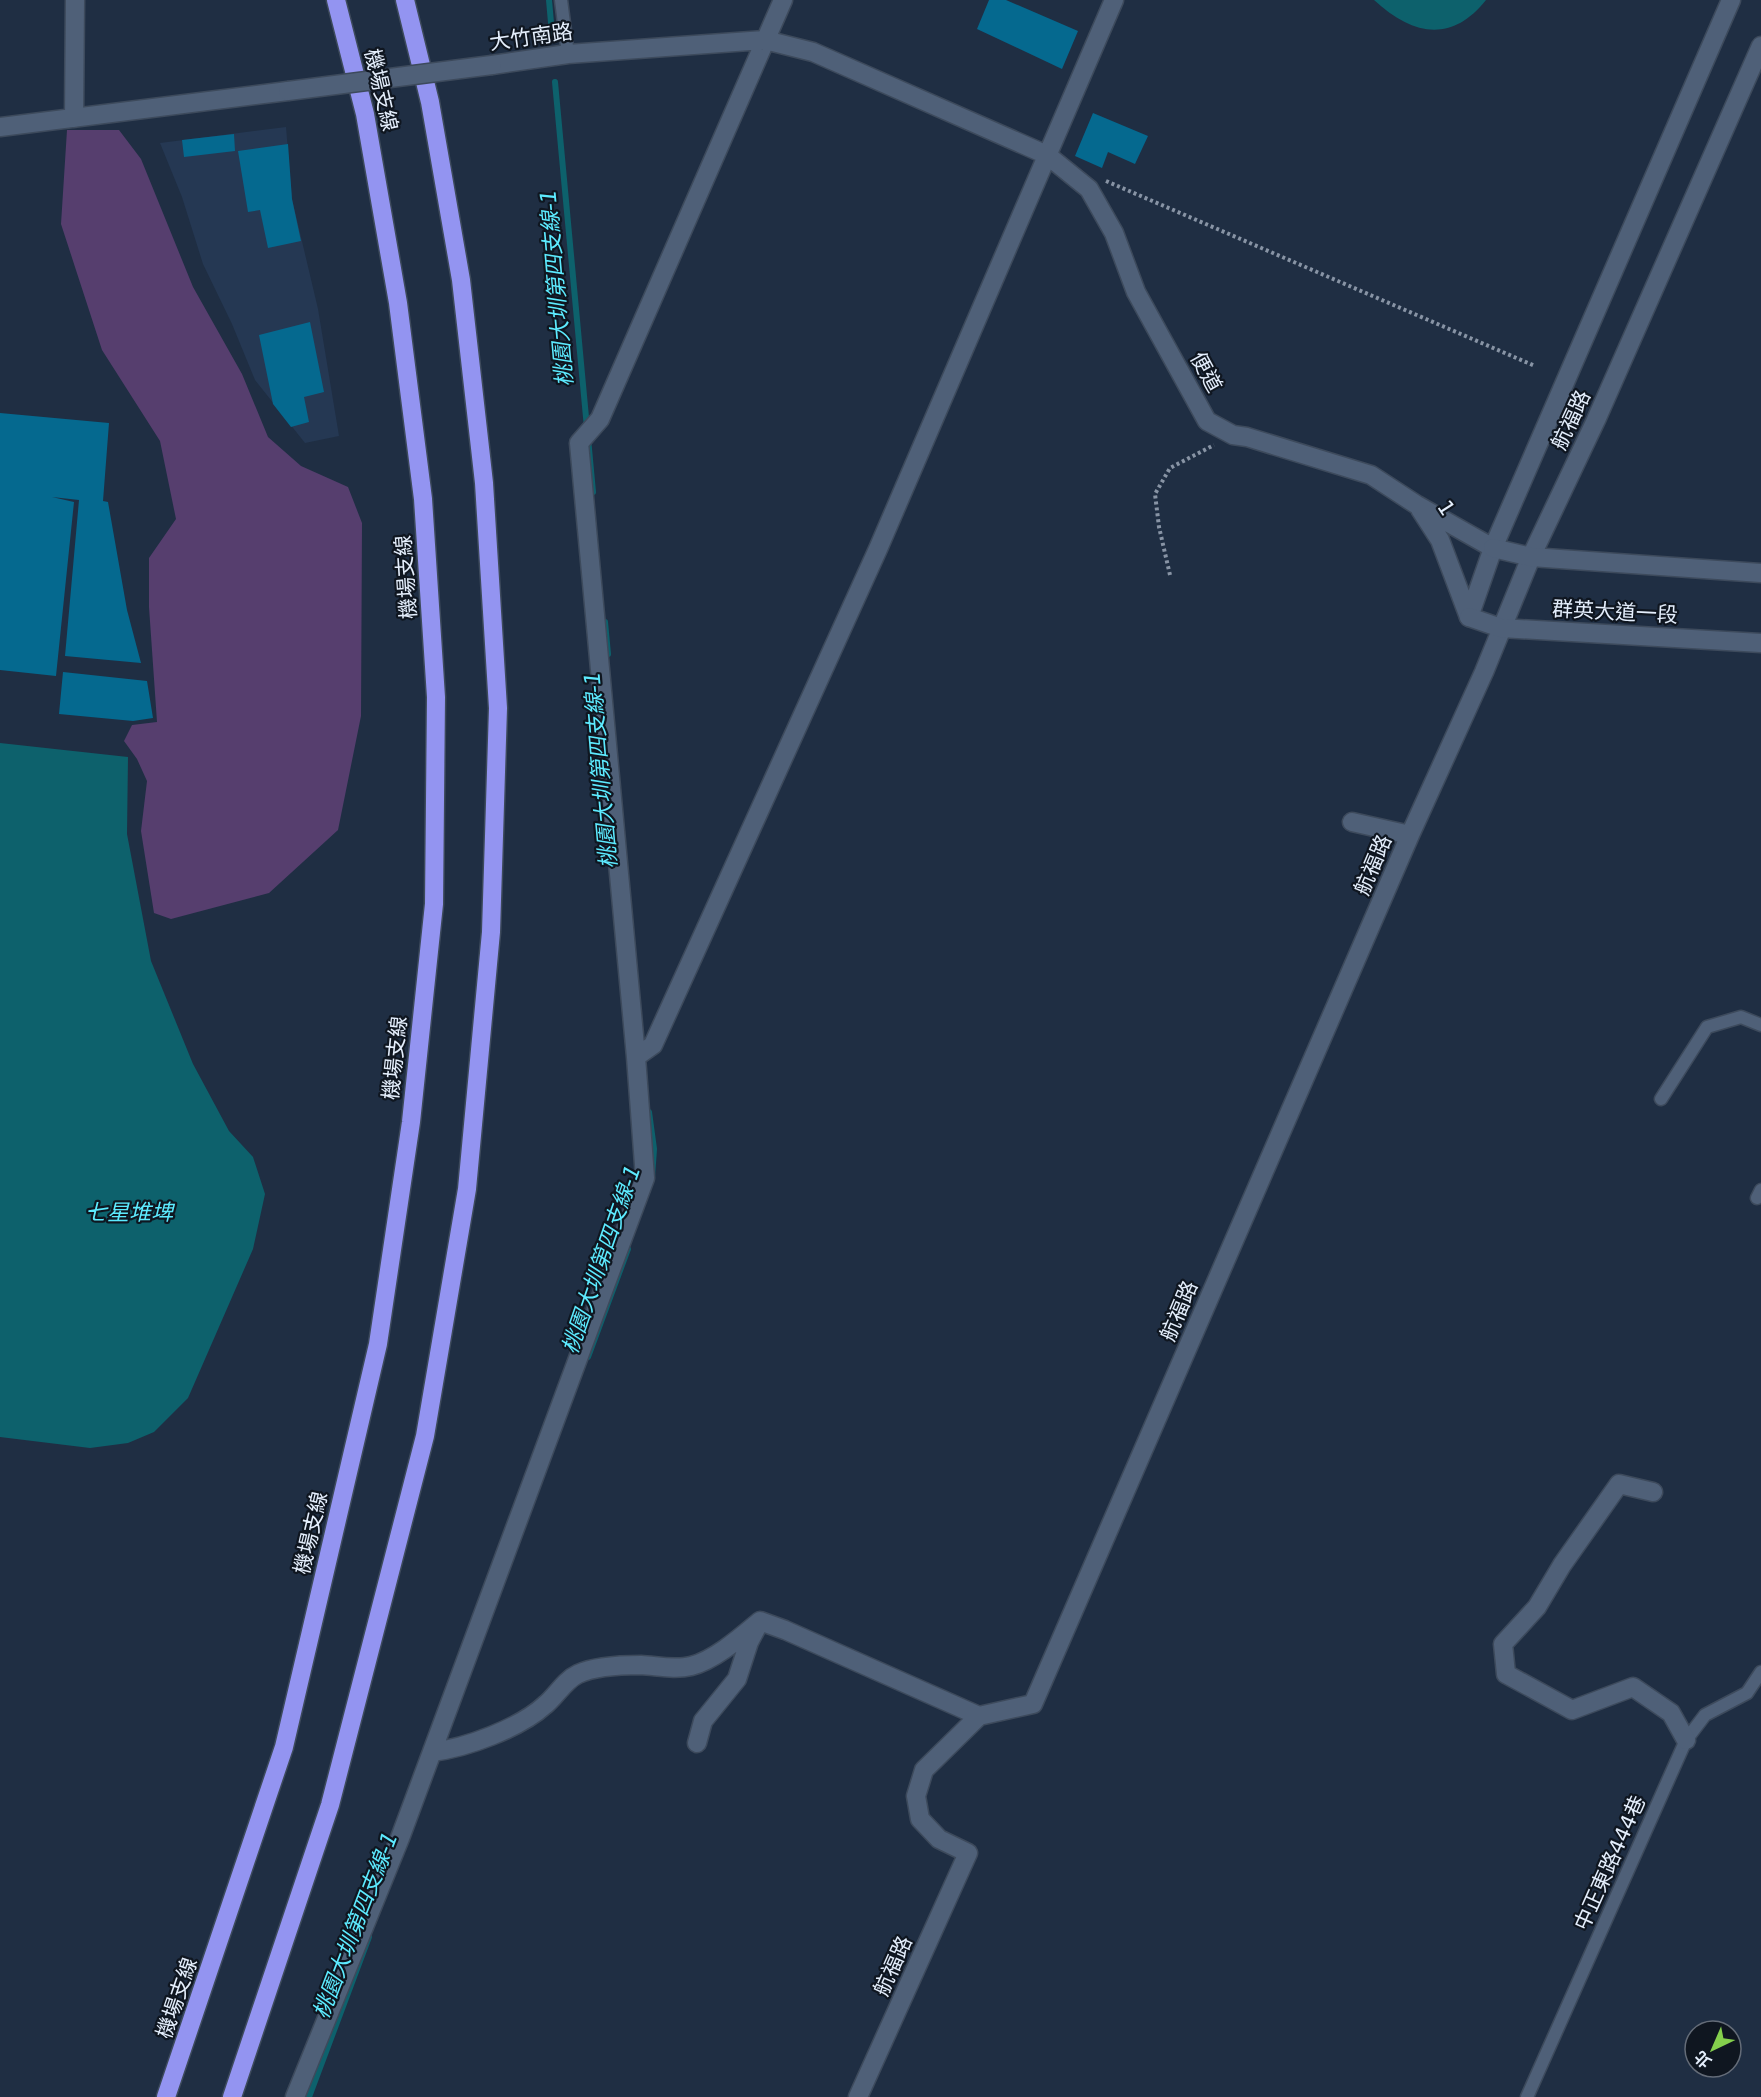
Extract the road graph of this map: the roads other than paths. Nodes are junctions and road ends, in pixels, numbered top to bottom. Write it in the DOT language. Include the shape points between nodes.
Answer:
graph roads {
  1 [pos="75,0"];
  2 [pos="336,0"];
  3 [pos="405,0"];
  4 [pos="561,0"];
  5 [pos="783,0"];
  6 [pos="1114,0"];
  7 [pos="1731,0"];
  8 [pos="765,40"];
  9 [pos="1761,46"];
  10 [pos="568,54"];
  11 [pos="74,118"];
  12 [pos="0,128"];
  13 [pos="1047,155"];
  14 [pos="1417,505"];
  15 [pos="1493,548"];
  16 [pos="1531,557"];
  17 [pos="1761,573"];
  18 [pos="1469,617"];
  19 [pos="1501,628"];
  20 [pos="1761,643"];
  21 [pos="1352,822"];
  22 [pos="1410,835"];
  23 [pos="1761,1025"];
  24 [pos="636,1057"];
  25 [pos="1661,1099"];
  26 [pos="1653,1492"];
  27 [pos="760,1621"];
  28 [pos="1761,1672"];
  29 [pos="979,1716"];
  30 [pos="1686,1740"];
  31 [pos="698,1743"];
  32 [pos="432,1752"];
  33 [pos="166,2097"];
  34 [pos="232,2097"];
  35 [pos="295,2097"];
  36 [pos="858,2097"];
  37 [pos="1527,2097"];
  1 -- 11 [label="street"];
  2 -- 33 [label="highway, 機場支線" via="365,114 398,303 423,499 436,697 434,904 411,1122 378,1344 284,1748"];
  3 -- 34 [label="highway, 機場支線" via="430,102 461,280 484,483 498,708 491,932 468,1189 425,1436 330,1805"];
  4 -- 10 [label="lane"];
  5 -- 8 [label="street"];
  6 -- 13 [label="street"];
  7 -- 15 [label="street, 航福路"];
  8 -- 10 [label="street, 大竹南路"];
  8 -- 13 [label="street, 大竹南路" via="813,52"];
  8 -- 24 [label="street" via="600,419 579,443"];
  9 -- 16 [label="street, 航福路" via="1596,420"];
  10 -- 11 [label="street, 大竹南路, bridge"];
  11 -- 12 [label="street, 大竹南路"];
  13 -- 14 [label="street, 便道" via="1089,189 1114,233 1136,291 1208,421 1233,435 1371,475"];
  13 -- 24 [label="street" via="878,549 654,1045"];
  14 -- 15 [label="street, 1"];
  14 -- 18 [label="street, 1" via="1440,540"];
  15 -- 16 [label="street"];
  15 -- 18 [label="street, 航福路"];
  16 -- 17 [label="street"];
  16 -- 19 [label="street, 航福路"];
  18 -- 19 [label="street, 群英大道一段"];
  19 -- 20 [label="street, 群英大道一段"];
  19 -- 22 [label="street, 航福路"];
  21 -- 22 [label="street"];
  22 -- 29 [label="street, 航福路" via="1033,1704"];
  23 -- 25 [label="lane" via="1741,1017 1707,1027"];
  24 -- 32 [label="street" via="645,1178"];
  26 -- 30 [label="street" via="1619,1484 1537,1607 1503,1644 1506,1674 1572,1710 1634,1687 1671,1713"];
  27 -- 29 [label="street"];
  27 -- 31 [label="street" via="738,1679 703,1721"];
  27 -- 32 [label="street" via="726,1649 692,1666 610,1666 578,1674 518,1725"];
  28 -- 30 [label="lane, 中正東路444巷" via="1747,1693 1705,1715"];
  29 -- 36 [label="street, 航福路" via="924,1770 916,1796 920,1819 939,1839 968,1853"];
  30 -- 37 [label="lane, 中正東路444巷"];
  32 -- 35 [label="street"];
}
